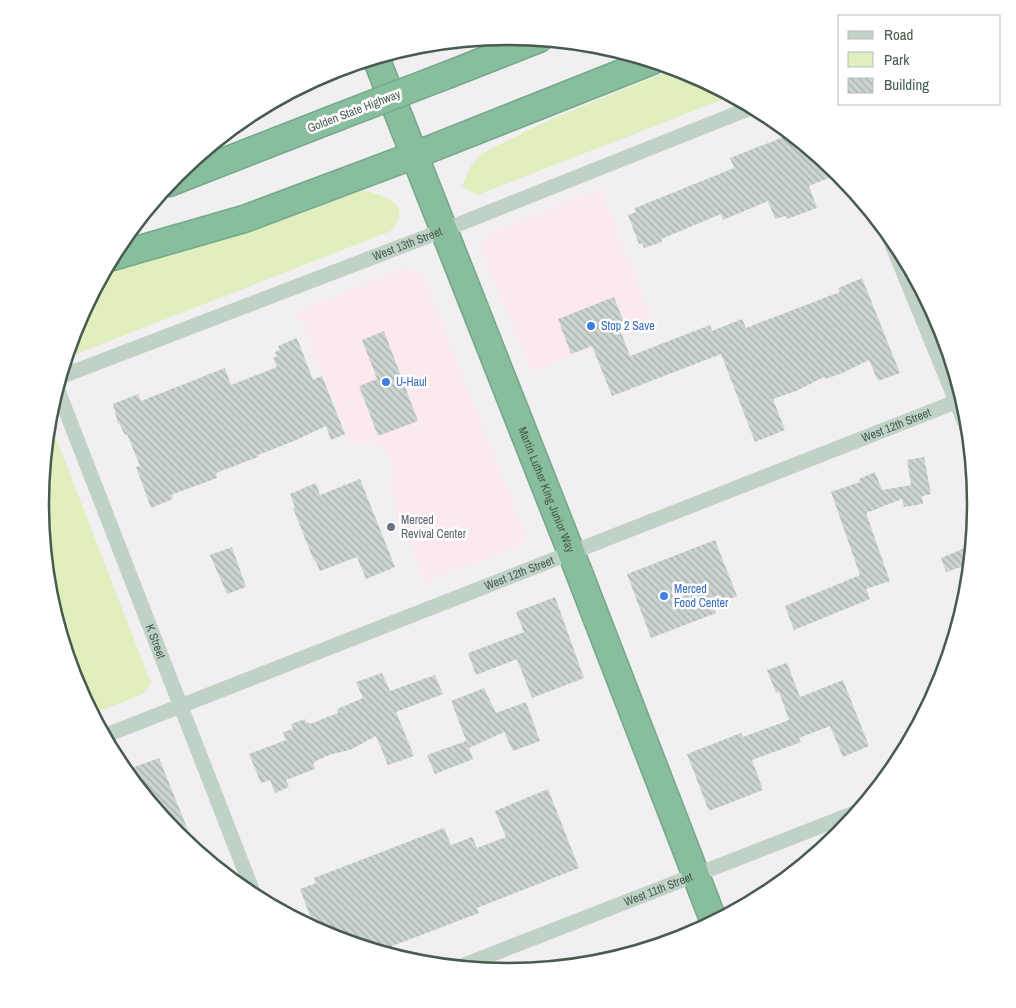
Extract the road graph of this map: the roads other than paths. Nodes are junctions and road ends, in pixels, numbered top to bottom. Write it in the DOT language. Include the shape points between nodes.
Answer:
graph roads {
  1 [pos="523,45"];
  2 [pos="378,64"];
  3 [pos="642,65"];
  4 [pos="745,111"];
  5 [pos="415,155"];
  6 [pos="186,176"];
  7 [pos="444,230"];
  8 [pos="123,254"];
  9 [pos="905,273"];
  10 [pos="947,369"];
  11 [pos="68,374"];
  12 [pos="61,400"];
  13 [pos="955,402"];
  14 [pos="571,552"];
  15 [pos="181,706"];
  16 [pos="110,734"];
  17 [pos="844,817"];
  18 [pos="695,874"];
  19 [pos="250,884"];
  20 [pos="712,916"];
  21 [pos="473,961"];
  1 -- 6 [label="highway, Golden State Highway, bridge"];
  2 -- 5 [label="highway, Martin Luther King Junior Way"];
  3 -- 5 [label="highway"];
  4 -- 7 [label="street, West 13th Street"];
  5 -- 7 [label="highway, Martin Luther King Junior Way"];
  5 -- 8 [label="highway" via="244,219"];
  7 -- 11 [label="street, West 13th Street"];
  7 -- 14 [label="highway, Martin Luther King Junior Way"];
  9 -- 10 [label="street"];
  12 -- 15 [label="street, K Street"];
  13 -- 14 [label="street, West 12th Street"];
  14 -- 15 [label="street, West 12th Street"];
  14 -- 18 [label="highway, Martin Luther King Junior Way"];
  15 -- 16 [label="street, West 12th Street"];
  15 -- 19 [label="street, K Street"];
  17 -- 18 [label="street, West 11th Street"];
  18 -- 20 [label="highway, Martin Luther King Junior Way"];
  18 -- 21 [label="street, West 11th Street"];
}
